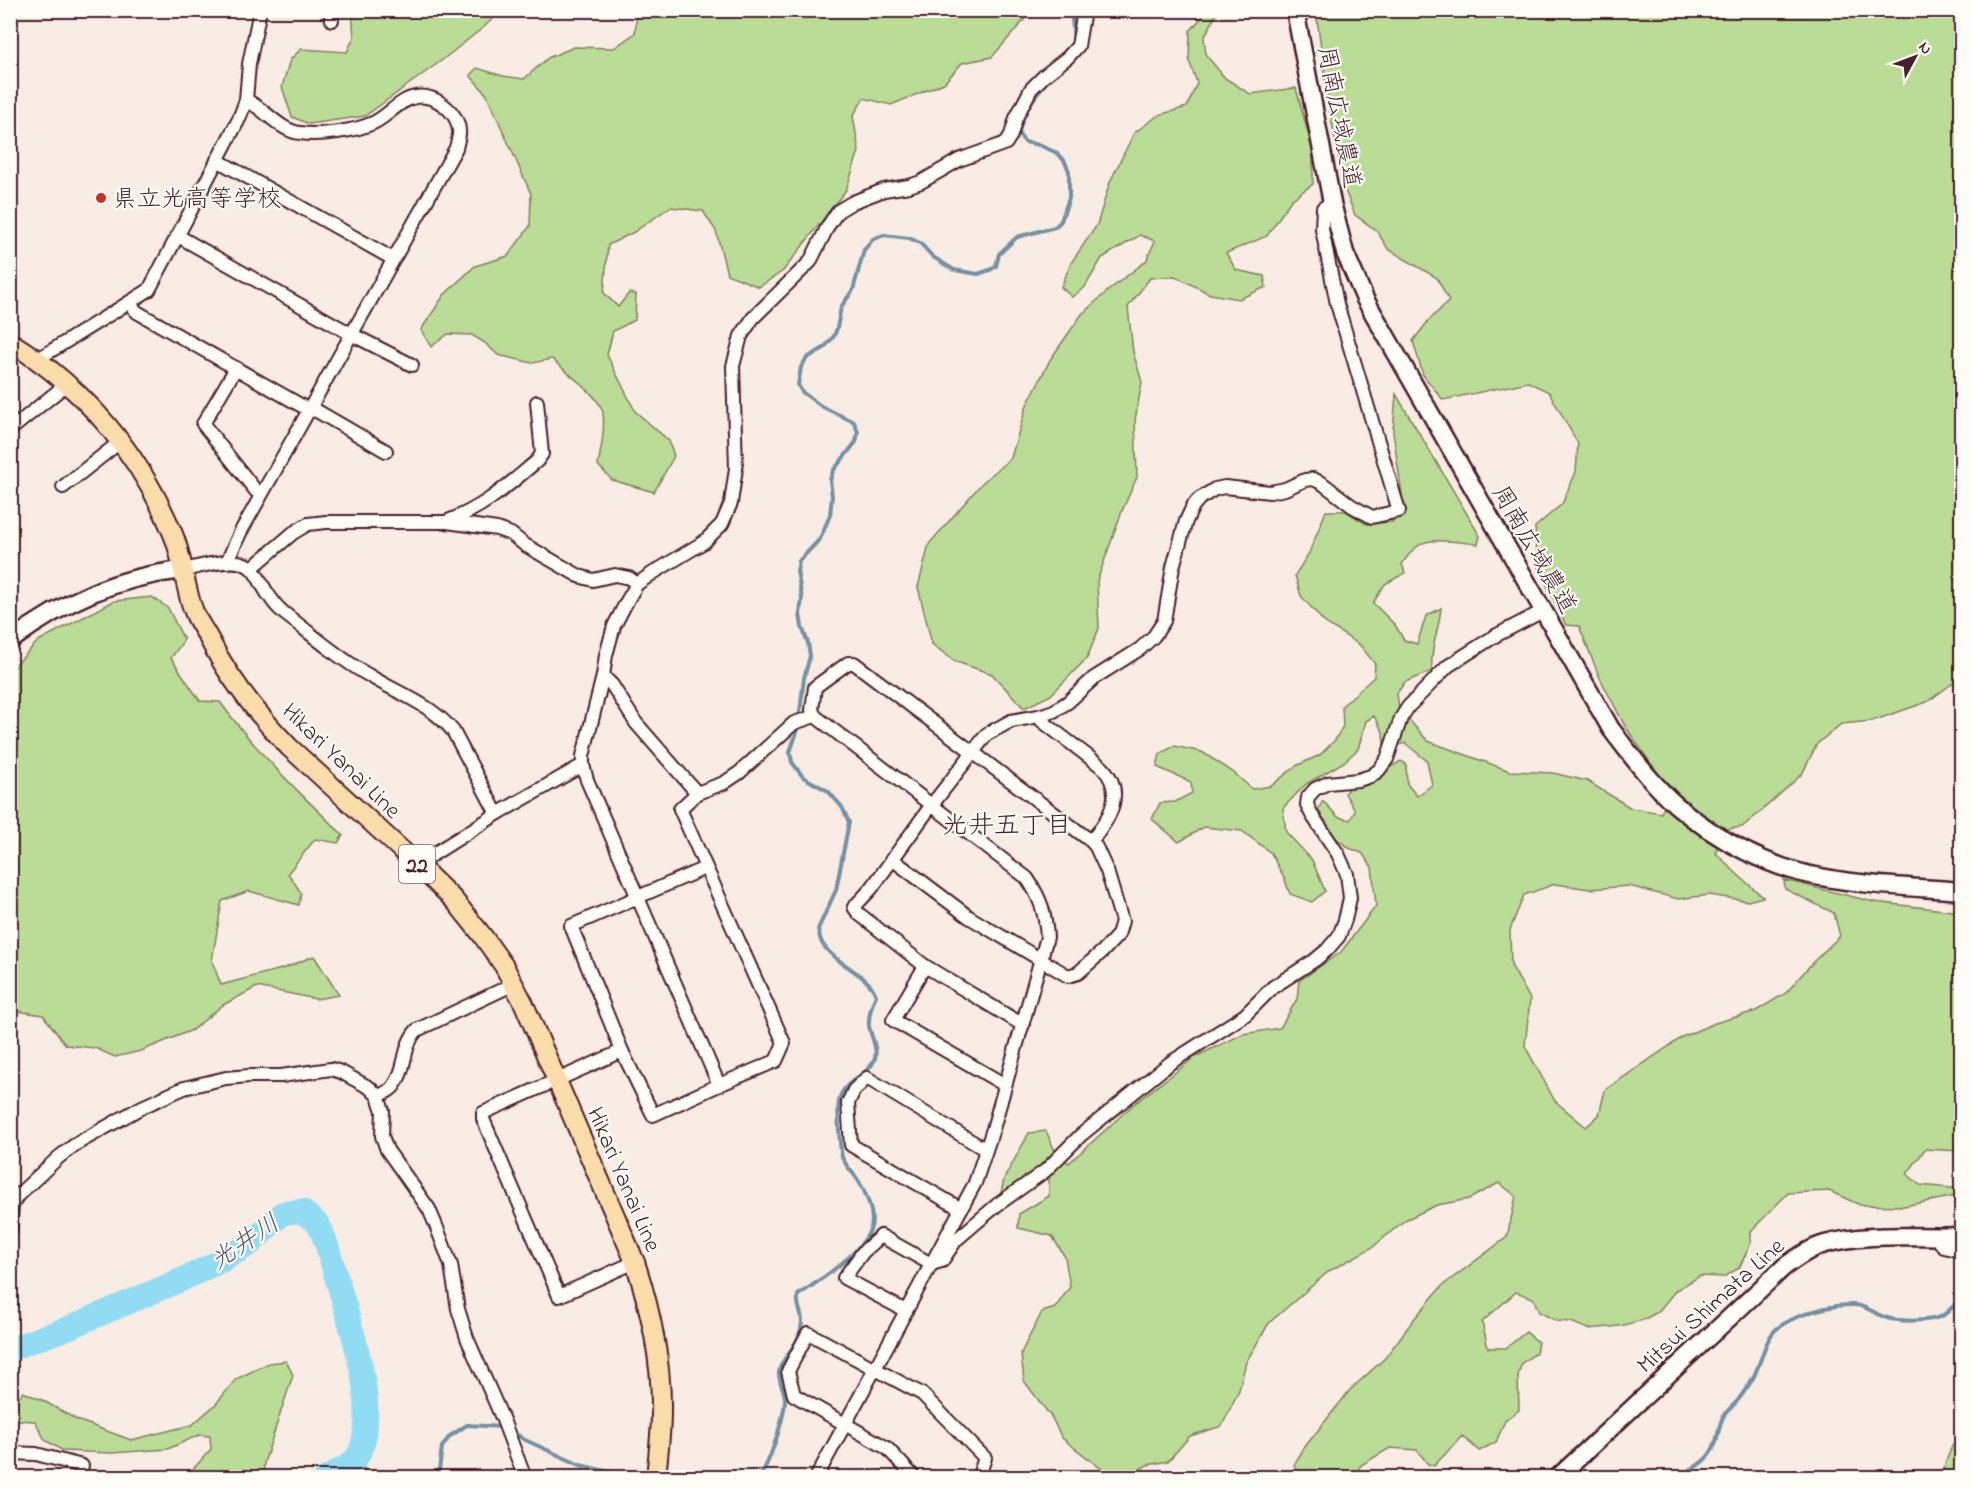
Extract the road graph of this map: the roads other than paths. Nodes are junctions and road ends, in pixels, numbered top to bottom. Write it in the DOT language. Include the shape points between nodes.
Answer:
graph roads {
  1 [pos="260,10"];
  2 [pos="1084,10"];
  3 [pos="1295,10"];
  4 [pos="246,100"];
  5 [pos="218,160"];
  6 [pos="1332,203"];
  7 [pos="178,236"];
  8 [pos="393,259"];
  9 [pos="129,303"];
  10 [pos="351,334"];
  11 [pos="10,342"];
  12 [pos="38,358"];
  13 [pos="412,366"];
  14 [pos="236,368"];
  15 [pos="68,383"];
  16 [pos="537,402"];
  17 [pos="309,410"];
  18 [pos="10,430"];
  19 [pos="121,441"];
  20 [pos="386,451"];
  21 [pos="63,487"];
  22 [pos="262,493"];
  23 [pos="447,522"];
  24 [pos="227,562"];
  25 [pos="252,568"];
  26 [pos="183,570"];
  27 [pos="637,584"];
  28 [pos="1543,611"];
  29 [pos="10,641"];
  30 [pos="603,676"];
  31 [pos="1039,716"];
  32 [pos="804,720"];
  33 [pos="971,753"];
  34 [pos="583,765"];
  35 [pos="697,793"];
  36 [pos="931,806"];
  37 [pos="497,814"];
  38 [pos="1091,841"];
  39 [pos="892,859"];
  40 [pos="419,866"];
  41 [pos="705,868"];
  42 [pos="1962,891"];
  43 [pos="636,897"];
  44 [pos="1040,959"];
  45 [pos="925,966"];
  46 [pos="514,984"];
  47 [pos="1023,1025"];
  48 [pos="622,1051"];
  49 [pos="556,1082"];
  50 [pos="1005,1084"];
  51 [pos="719,1085"];
  52 [pos="378,1096"];
  53 [pos="986,1150"];
  54 [pos="961,1209"];
  55 [pos="10,1230"];
  56 [pos="1962,1236"];
  57 [pos="1936,1237"];
  58 [pos="1962,1251"];
  59 [pos="635,1262"];
  60 [pos="931,1264"];
  61 [pos="906,1311"];
  62 [pos="875,1368"];
  63 [pos="845,1424"];
  64 [pos="10,1453"];
  65 [pos="82,1466"];
  66 [pos="525,1478"];
  67 [pos="656,1478"];
  68 [pos="816,1478"];
  69 [pos="915,1478"];
  70 [pos="978,1478"];
  71 [pos="1557,1478"];
  1 -- 4 [label="street"];
  2 -- 27 [label="street" via="1078,46 1032,89 1006,143 959,160 921,182 884,190 838,211 810,262 753,318 741,336 733,366 736,468 731,503 722,524 704,542"];
  3 -- 6 [label="street, 周南広域農道"];
  4 -- 5 [label="street"];
  4 -- 8 [label="street" via="284,126 298,133 314,134 374,123 414,97 429,97 449,110 459,130 456,148"];
  5 -- 7 [label="street"];
  5 -- 8 [label="street"];
  6 -- 28 [label="street, 周南広域農道" via="1345,253 1365,299"];
  6 -- 31 [label="street" via="1323,208 1322,229 1336,304 1399,511 1372,517 1313,479 1270,492 1215,489 1192,506 1173,567 1164,621 1154,636 1094,678 1068,702"];
  7 -- 9 [label="street" via="149,290"];
  7 -- 10 [label="street"];
  8 -- 10 [label="street"];
  9 -- 12 [label="street"];
  9 -- 14 [label="street" via="137,312"];
  10 -- 13 [label="street"];
  10 -- 17 [label="street"];
  11 -- 12 [label="main road, Hikari Yanai Line / 22"];
  12 -- 15 [label="main road, Hikari Yanai Line / 22"];
  14 -- 17 [label="street"];
  14 -- 22 [label="street" via="203,424 256,491"];
  15 -- 18 [label="street"];
  15 -- 19 [label="main road, Hikari Yanai Line / 22"];
  16 -- 23 [label="street" via="542,454 537,461 486,503"];
  17 -- 20 [label="street"];
  17 -- 22 [label="street"];
  19 -- 21 [label="street"];
  19 -- 26 [label="main road, Hikari Yanai Line / 22" via="158,499 175,536"];
  22 -- 24 [label="street"];
  23 -- 25 [label="street" via="308,524"];
  23 -- 27 [label="street" via="511,534 579,576 593,580 615,575"];
  24 -- 25 [label="street" via="242,562"];
  24 -- 26 [label="street"];
  25 -- 37 [label="street" via="284,613 342,658 443,719"];
  26 -- 29 [label="street" via="152,573 94,591"];
  26 -- 40 [label="main road, Hikari Yanai Line / 22" via="193,609 235,685 289,747"];
  27 -- 30 [label="street" via="614,626"];
  28 -- 42 [label="street, 周南広域農道" via="1611,729 1675,804 1708,829 1786,869 1821,877"];
  28 -- 60 [label="street" via="1448,666 1408,707 1387,759 1371,776 1328,783 1314,789 1308,797 1307,805 1347,874 1350,898 1339,936 1327,950 1273,987 1245,1016 1162,1069 1081,1135 1045,1171 997,1204 956,1240 942,1261"];
  30 -- 34 [label="street"];
  30 -- 35 [label="street" via="636,723"];
  31 -- 33 [label="street" via="1011,721 987,734"];
  31 -- 38 [label="street" via="1111,776 1115,794 1111,812"];
  32 -- 33 [label="street" via="812,710 815,687 848,663 854,663"];
  32 -- 35 [label="street" via="739,773"];
  32 -- 36 [label="street"];
  33 -- 36 [label="street"];
  33 -- 38 [label="street"];
  34 -- 37 [label="street"];
  34 -- 43 [label="street"];
  35 -- 41 [label="street" via="680,809"];
  36 -- 39 [label="street"];
  36 -- 44 [label="street" via="1027,878 1040,898 1046,921 1047,937"];
  37 -- 40 [label="street"];
  38 -- 44 [label="street" via="1107,871 1122,921 1118,935 1078,973 1068,976"];
  39 -- 44 [label="street" via="969,917"];
  39 -- 45 [label="street" via="854,907"];
  40 -- 46 [label="main road, Hikari Yanai Line / 22" via="454,900"];
  41 -- 43 [label="street"];
  41 -- 51 [label="street" via="784,1043 776,1061"];
  43 -- 48 [label="street" via="571,926"];
  43 -- 51 [label="street"];
  44 -- 47 [label="street"];
  45 -- 47 [label="street"];
  45 -- 50 [label="street" via="893,1020"];
  46 -- 49 [label="main road, Hikari Yanai Line / 22"];
  46 -- 52 [label="street" via="417,1030 411,1036 394,1087"];
  47 -- 50 [label="street"];
  48 -- 49 [label="street"];
  48 -- 51 [label="street" via="654,1115"];
  49 -- 59 [label="main road, Hikari Yanai Line / 22"];
  49 -- 59 [label="street" via="483,1113 528,1228 559,1296"];
  50 -- 53 [label="street"];
  52 -- 55 [label="street" via="331,1069 226,1078 184,1088 122,1117 59,1157 17,1196 12,1205"];
  52 -- 66 [label="street" via="387,1150 438,1228 451,1265 467,1338"];
  53 -- 54 [label="street"];
  53 -- 54 [label="street" via="867,1078 854,1090 848,1103 850,1145"];
  54 -- 60 [label="street"];
  56 -- 57 [label="street, Mitsui Shimata Line"];
  57 -- 58 [label="street" via="1944,1247"];
  57 -- 71 [label="street, Mitsui Shimata Line" via="1851,1240 1824,1244 1801,1255 1784,1266"];
  59 -- 67 [label="main road, Hikari Yanai Line / 22" via="654,1329 659,1369 661,1413"];
  60 -- 61 [label="street"];
  60 -- 61 [label="street" via="880,1236 844,1278"];
  61 -- 62 [label="street"];
  62 -- 63 [label="street"];
  62 -- 63 [label="street" via="808,1333 788,1371 794,1395"];
  62 -- 70 [label="street" via="922,1394 985,1458"];
  63 -- 68 [label="street"];
  63 -- 69 [label="street" via="887,1448"];
  64 -- 65 [label="street" via="36,1454"];
}
